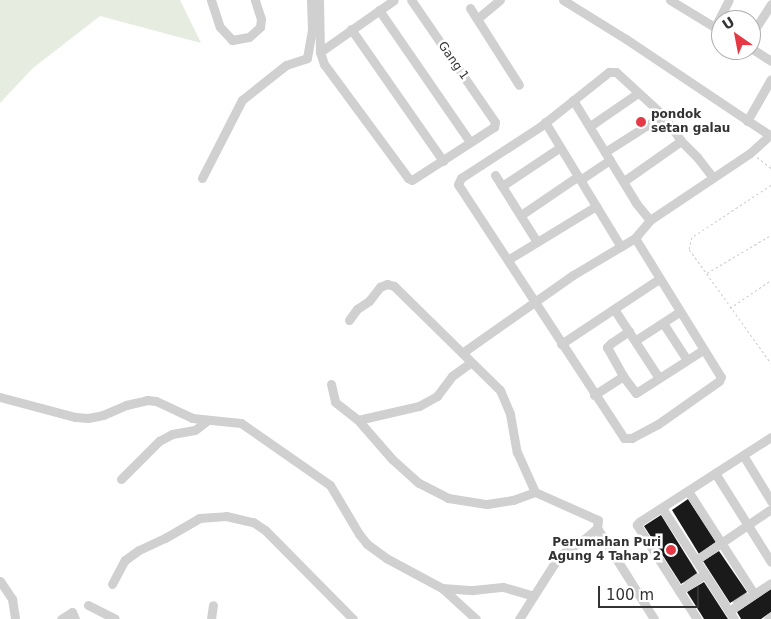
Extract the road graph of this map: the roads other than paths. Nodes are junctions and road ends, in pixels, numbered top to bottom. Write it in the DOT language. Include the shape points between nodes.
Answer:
graph roads {
  1 [pos="211,0"];
  2 [pos="254,0"];
  3 [pos="394,0"];
  4 [pos="412,0"];
  5 [pos="500,0"];
  6 [pos="563,0"];
  7 [pos="670,0"];
  8 [pos="688,0"];
  9 [pos="319,1"];
  10 [pos="771,4"];
  11 [pos="470,8"];
  12 [pos="683,8"];
  13 [pos="379,10"];
  14 [pos="477,19"];
  15 [pos="761,20"];
  16 [pos="711,25"];
  17 [pos="351,29"];
  18 [pos="320,52"];
  19 [pos="771,79"];
  20 [pos="518,85"];
  21 [pos="638,93"];
  22 [pos="573,100"];
  23 [pos="663,115"];
  24 [pos="746,121"];
  25 [pos="545,122"];
  26 [pos="590,126"];
  27 [pos="770,135"];
  28 [pos="681,141"];
  29 [pos="470,142"];
  30 [pos="559,148"];
  31 [pos="605,152"];
  32 [pos="610,160"];
  33 [pos="443,161"];
  34 [pos="495,175"];
  35 [pos="712,176"];
  36 [pos="202,178"];
  37 [pos="579,178"];
  38 [pos="624,181"];
  39 [pos="502,186"];
  40 [pos="596,206"];
  41 [pos="521,215"];
  42 [pos="650,220"];
  43 [pos="635,238"];
  44 [pos="537,242"];
  45 [pos="621,247"];
  46 [pos="509,259"];
  47 [pos="659,279"];
  48 [pos="536,301"];
  49 [pos="614,309"];
  50 [pos="679,312"];
  51 [pos="349,320"];
  52 [pos="663,323"];
  53 [pos="629,331"];
  54 [pos="636,340"];
  55 [pos="561,344"];
  56 [pos="703,350"];
  57 [pos="462,353"];
  58 [pos="687,360"];
  59 [pos="470,363"];
  60 [pos="623,376"];
  61 [pos="659,378"];
  62 [pos="331,384"];
  63 [pos="594,395"];
  64 [pos="0,396"];
  65 [pos="208,420"];
  66 [pos="358,420"];
  67 [pos="770,440"];
  68 [pos="743,456"];
  69 [pos="715,473"];
  70 [pos="121,479"];
  71 [pos="688,491"];
  72 [pos="535,492"];
  73 [pos="771,501"];
  74 [pos="662,508"];
  75 [pos="771,509"];
  76 [pos="748,525"];
  77 [pos="597,528"];
  78 [pos="722,544"];
  79 [pos="696,560"];
  80 [pos="771,562"];
  81 [pos="705,574"];
  82 [pos="771,583"];
  83 [pos="112,584"];
  84 [pos="2,588"];
  85 [pos="442,588"];
  86 [pos="679,590"];
  87 [pos="754,594"];
  88 [pos="534,596"];
  89 [pos="88,605"];
  90 [pos="213,605"];
  91 [pos="731,615"];
  92 [pos="70,617"];
  93 [pos="771,617"];
  94 [pos="15,619"];
  95 [pos="61,619"];
  96 [pos="115,619"];
  97 [pos="212,619"];
  98 [pos="352,619"];
  99 [pos="476,619"];
  100 [pos="519,619"];
  101 [pos="654,619"];
  102 [pos="697,619"];
  103 [pos="768,619"];
  1 -- 2 [label="street" via="220,27 232,40 249,37 260,27 261,19"];
  3 -- 13 [label="street"];
  4 -- 29 [label="street, Gang 1" via="496,122 494,127"];
  5 -- 14 [label="street"];
  6 -- 24 [label="street"];
  7 -- 12 [label="street"];
  8 -- 12 [label="street"];
  9 -- 18 [label="street"];
  9 -- 36 [label="street" via="307,58 286,65 242,100"];
  10 -- 15 [label="street"];
  11 -- 14 [label="street"];
  12 -- 16 [label="street"];
  13 -- 17 [label="street"];
  13 -- 29 [label="street"];
  14 -- 20 [label="street"];
  17 -- 18 [label="street"];
  17 -- 33 [label="street"];
  18 -- 33 [label="street" via="324,64 408,178 412,180"];
  19 -- 24 [label="street"];
  21 -- 22 [label="street" via="616,72 609,72"];
  21 -- 23 [label="street"];
  21 -- 26 [label="street"];
  22 -- 25 [label="street"];
  22 -- 26 [label="street"];
  23 -- 28 [label="street"];
  23 -- 31 [label="street"];
  24 -- 27 [label="street"];
  25 -- 30 [label="street"];
  25 -- 46 [label="street" via="461,178 458,184"];
  26 -- 31 [label="street"];
  27 -- 35 [label="street"];
  28 -- 35 [label="street"];
  28 -- 38 [label="street"];
  29 -- 33 [label="street"];
  30 -- 37 [label="street"];
  30 -- 39 [label="street"];
  31 -- 32 [label="street"];
  32 -- 37 [label="street"];
  32 -- 38 [label="street"];
  34 -- 39 [label="street"];
  35 -- 42 [label="street"];
  37 -- 40 [label="street"];
  37 -- 41 [label="street"];
  38 -- 42 [label="street"];
  39 -- 41 [label="street"];
  40 -- 44 [label="street"];
  40 -- 45 [label="street"];
  41 -- 44 [label="street"];
  42 -- 43 [label="street"];
  43 -- 45 [label="street"];
  43 -- 47 [label="street"];
  44 -- 46 [label="street"];
  45 -- 48 [label="street"];
  46 -- 48 [label="street"];
  47 -- 49 [label="street"];
  47 -- 50 [label="street"];
  48 -- 55 [label="street"];
  48 -- 57 [label="street"];
  49 -- 53 [label="street"];
  49 -- 55 [label="street"];
  50 -- 52 [label="street"];
  50 -- 56 [label="street"];
  51 -- 57 [label="street" via="380,287 394,286"];
  52 -- 54 [label="street"];
  52 -- 58 [label="street"];
  53 -- 54 [label="street"];
  53 -- 60 [label="street" via="607,347"];
  54 -- 61 [label="street"];
  55 -- 63 [label="street"];
  56 -- 58 [label="street"];
  56 -- 63 [label="street" via="720,374 719,382 632,438 624,438"];
  57 -- 59 [label="street"];
  58 -- 61 [label="street"];
  59 -- 66 [label="street" via="452,376 437,396 419,406"];
  59 -- 72 [label="street" via="500,390 510,414 517,452"];
  60 -- 61 [label="street" via="636,393"];
  60 -- 63 [label="street"];
  62 -- 66 [label="street" via="335,402"];
  64 -- 65 [label="street" via="88,418 148,400 192,418"];
  65 -- 70 [label="street" via="195,430 159,440"];
  65 -- 85 [label="street" via="241,423 327,483 367,544"];
  66 -- 72 [label="street" via="392,459 419,483 448,498 487,504"];
  67 -- 68 [label="street"];
  68 -- 69 [label="street"];
  68 -- 73 [label="street"];
  69 -- 71 [label="street"];
  69 -- 76 [label="street"];
  71 -- 74 [label="street"];
  71 -- 78 [label="street"];
  72 -- 77 [label="street" via="598,520"];
  74 -- 79 [label="street"];
  74 -- 86 [label="street" via="638,525"];
  75 -- 76 [label="street"];
  76 -- 78 [label="street"];
  76 -- 80 [label="street"];
  77 -- 88 [label="street" via="559,556"];
  77 -- 101 [label="street"];
  78 -- 79 [label="street"];
  78 -- 87 [label="street"];
  79 -- 81 [label="street"];
  81 -- 86 [label="street"];
  81 -- 91 [label="street"];
  82 -- 87 [label="street"];
  83 -- 98 [label="street" via="125,560 139,550 171,536 199,518 226,516 253,522 264,530"];
  84 -- 94 [label="street" via="13,603"];
  85 -- 88 [label="street" via="473,590 503,587"];
  85 -- 99 [label="street"];
  86 -- 102 [label="street"];
  87 -- 91 [label="street"];
  88 -- 100 [label="street"];
  89 -- 96 [label="street"];
  90 -- 97 [label="street"];
  92 -- 95 [label="street"];
  93 -- 103 [label="street"];
}
